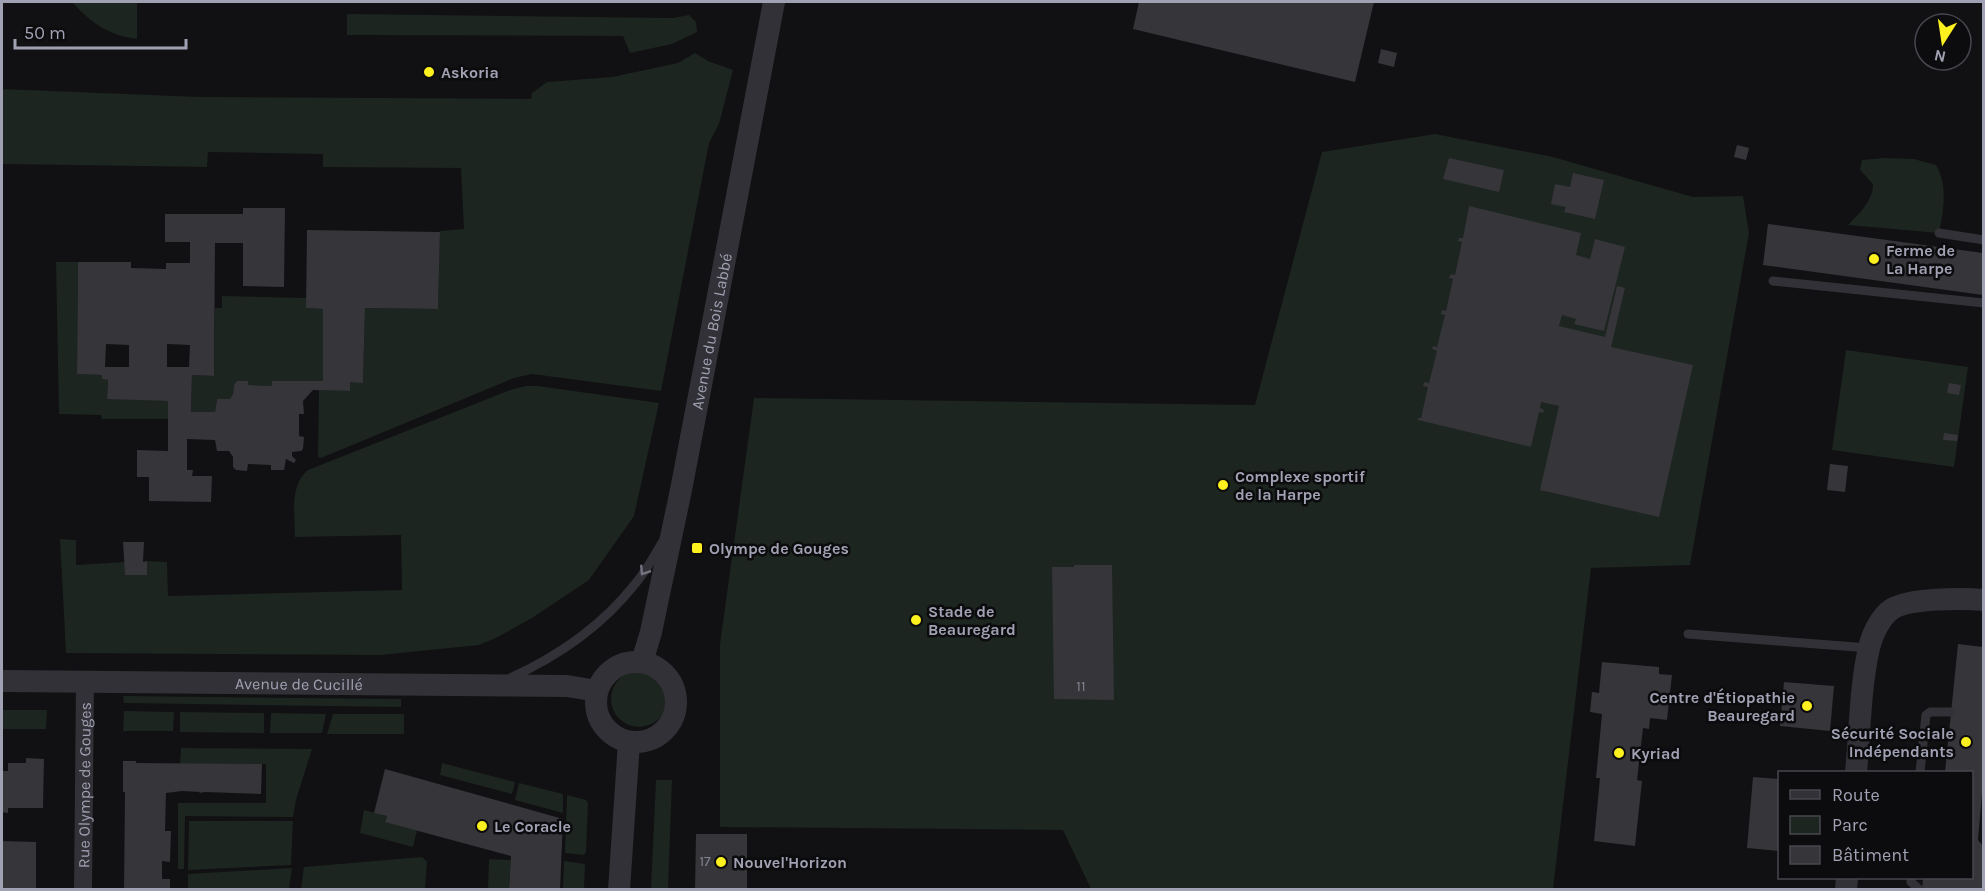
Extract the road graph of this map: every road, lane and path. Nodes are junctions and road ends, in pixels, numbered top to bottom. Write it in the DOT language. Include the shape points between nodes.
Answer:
graph roads {
  1 [pos="774,2"];
  2 [pos="1939,233"];
  3 [pos="1983,240"];
  4 [pos="1773,281"];
  5 [pos="1983,303"];
  6 [pos="675,521"];
  7 [pos="1983,600"];
  8 [pos="1688,634"];
  9 [pos="1869,648"];
  10 [pos="642,662"];
  11 [pos="2,681"];
  12 [pos="85,682"];
  13 [pos="493,685"];
  14 [pos="597,691"];
  15 [pos="1951,712"];
  16 [pos="630,741"];
  17 [pos="1856,771"];
  18 [pos="1920,771"];
  19 [pos="1911,879"];
  20 [pos="83,890"];
  21 [pos="619,890"];
  22 [pos="1920,890"];
  1 -- 6 [label="street, Avenue du Bois Labbé"];
  2 -- 3 [label="lane"];
  4 -- 5 [label="lane"];
  6 -- 10 [label="street, Avenue du Bois Labbé"];
  6 -- 13 [label="lane, one-way" via="636,584 592,628 526,670"];
  7 -- 9 [label="street" via="1918,602 1893,609 1878,625"];
  8 -- 9 [label="lane"];
  9 -- 17 [label="street"];
  10 -- 14 [label="street" via="619,665 609,672"];
  10 -- 16 [label="street" via="664,673 672,683 676,708 660,734"];
  11 -- 12 [label="street, Avenue de Cucillé"];
  12 -- 13 [label="street, Avenue de Cucillé"];
  12 -- 20 [label="street, Rue Olympe de Gouges"];
  13 -- 14 [label="street, Avenue de Cucillé" via="567,686"];
  14 -- 16 [label="street" via="598,715 603,725 615,736"];
  15 -- 18 [label="lane" via="1926,715"];
  16 -- 21 [label="street"];
  19 -- 22 [label="lane"];
}
